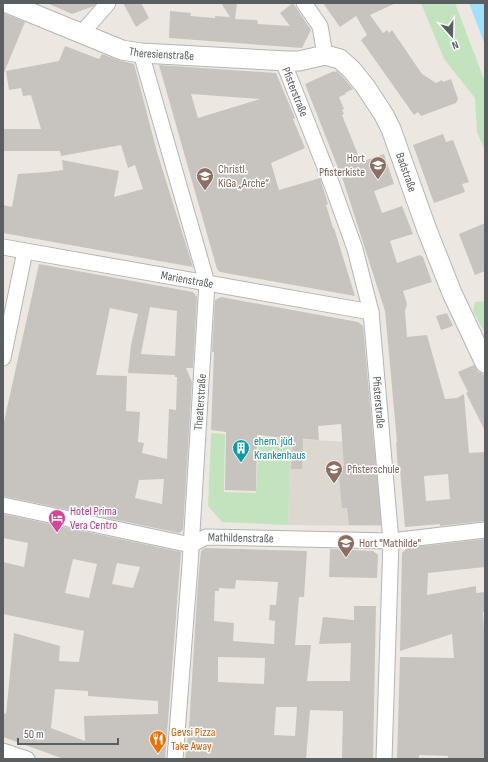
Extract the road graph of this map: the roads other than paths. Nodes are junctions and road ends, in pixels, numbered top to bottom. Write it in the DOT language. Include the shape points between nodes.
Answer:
graph roads {
  1 [pos="7,3"];
  2 [pos="108,3"];
  3 [pos="304,3"];
  4 [pos="81,34"];
  5 [pos="141,53"];
  6 [pos="325,55"];
  7 [pos="283,61"];
  8 [pos="3,246"];
  9 [pos="26,251"];
  10 [pos="208,283"];
  11 [pos="371,312"];
  12 [pos="3,358"];
  13 [pos="485,363"];
  14 [pos="3,505"];
  15 [pos="485,530"];
  16 [pos="391,541"];
  17 [pos="191,545"];
  18 [pos="7,754"];
  19 [pos="27,759"];
  20 [pos="174,759"];
  21 [pos="384,759"];
  1 -- 4 [label="street, Theresienstraße"];
  2 -- 4 [label="street"];
  3 -- 6 [label="street" via="320,26"];
  4 -- 5 [label="street, Theresienstraße" via="122,50"];
  5 -- 7 [label="street, Theresienstraße"];
  5 -- 10 [label="street, Theaterstraße"];
  6 -- 7 [label="street, Theresienstraße" via="298,61"];
  6 -- 13 [label="street, Badstraße" via="340,59 352,70 369,92 391,129 452,293"];
  7 -- 11 [label="street, Pfisterstraße" via="350,235"];
  8 -- 9 [label="street, Marienstraße"];
  9 -- 10 [label="street, Marienstraße"];
  9 -- 12 [label="street"];
  10 -- 11 [label="street, Marienstraße"];
  10 -- 17 [label="street, Theaterstraße"];
  11 -- 16 [label="street, Pfisterstraße"];
  14 -- 17 [label="street, Mathildenstraße"];
  15 -- 16 [label="street, Mathildenstraße"];
  16 -- 17 [label="street, Mathildenstraße" via="206,537"];
  16 -- 21 [label="street, Pfisterstraße"];
  17 -- 20 [label="street, Theaterstraße"];
  18 -- 19 [label="street"];
}
